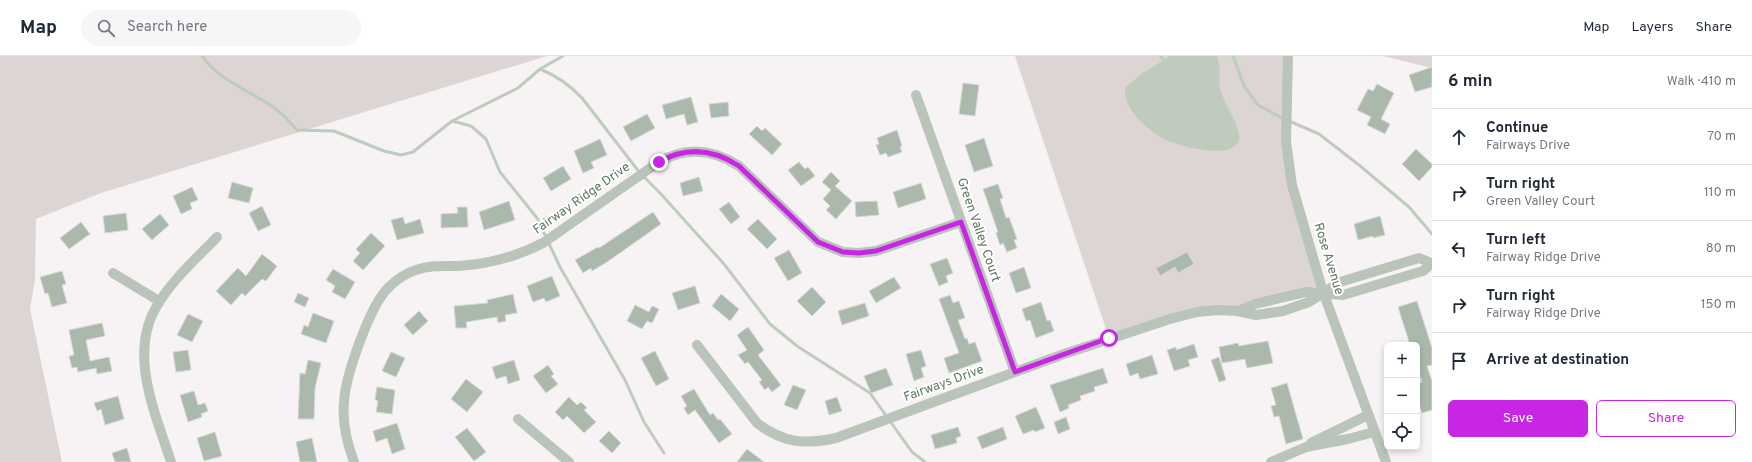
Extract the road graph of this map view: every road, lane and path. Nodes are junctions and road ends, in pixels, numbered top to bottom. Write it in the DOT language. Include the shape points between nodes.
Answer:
graph roads {
  1 [pos="1288,56"];
  2 [pos="916,95"];
  3 [pos="961,222"];
  4 [pos="217,237"];
  5 [pos="1404,263"];
  6 [pos="1432,264"];
  7 [pos="113,273"];
  8 [pos="1408,276"];
  9 [pos="1323,292"];
  10 [pos="159,301"];
  11 [pos="696,345"];
  12 [pos="1015,372"];
  13 [pos="1368,415"];
  14 [pos="518,420"];
  15 [pos="1374,432"];
  16 [pos="1306,447"];
  17 [pos="171,462"];
  18 [pos="354,462"];
  19 [pos="569,462"];
  20 [pos="1271,462"];
  21 [pos="1386,462"];
  1 -- 9 [label="street, Rose Avenue" via="1286,142 1292,185"];
  2 -- 3 [label="street, Green Valley Court"];
  3 -- 12 [label="street, Green Valley Court"];
  3 -- 18 [label="street, Fairway Ridge Drive" via="876,251 843,252 818,242 730,160 702,151 675,154 659,162 543,243 496,261 425,267 406,274 388,288 370,317 346,386 343,421"];
  4 -- 10 [label="street"];
  5 -- 6 [label="street, Fairways Drive" via="1419,258"];
  5 -- 8 [label="street"];
  5 -- 9 [label="street, Fairways Drive" via="1340,282"];
  6 -- 8 [label="street" via="1423,271"];
  7 -- 10 [label="street"];
  8 -- 9 [label="street" via="1343,295"];
  9 -- 12 [label="street, Fairways Drive" via="1308,302 1283,311 1256,315 1218,310 1170,319"];
  9 -- 13 [label="street, Rose Avenue"];
  10 -- 17 [label="street" via="145,340 145,371"];
  11 -- 12 [label="street, Fairways Drive" via="758,422 779,437 806,442 836,438"];
  13 -- 15 [label="street, Rose Avenue"];
  13 -- 16 [label="street" via="1312,441"];
  14 -- 19 [label="street"];
  15 -- 16 [label="street"];
  15 -- 21 [label="street, Rose Avenue"];
  16 -- 20 [label="street"];
}
